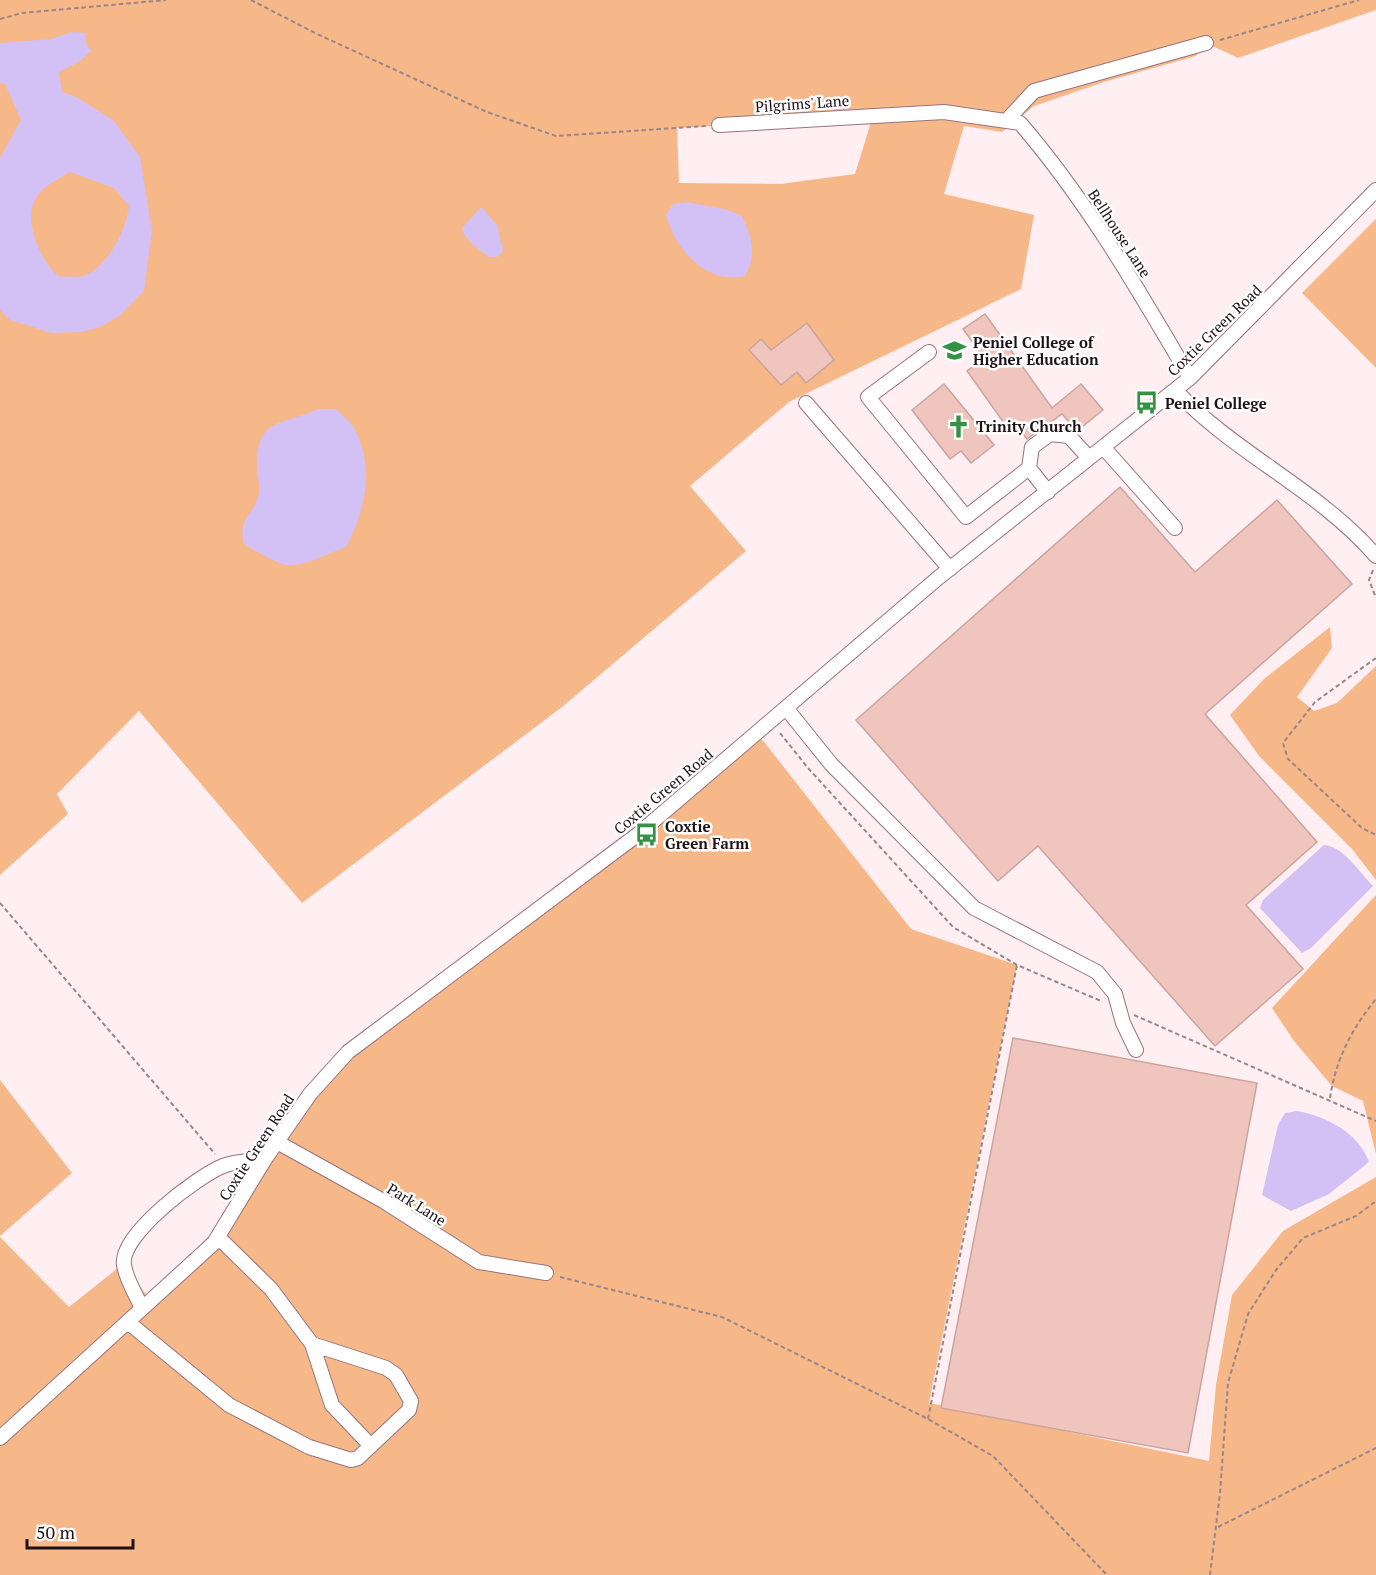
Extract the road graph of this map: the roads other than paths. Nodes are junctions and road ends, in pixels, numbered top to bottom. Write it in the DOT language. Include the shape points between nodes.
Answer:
graph roads {
  1 [pos="1206,43"];
  2 [pos="1007,120"];
  3 [pos="719,125"];
  4 [pos="1376,190"];
  5 [pos="928,352"];
  6 [pos="1190,378"];
  7 [pos="1175,390"];
  8 [pos="806,403"];
  9 [pos="1103,447"];
  10 [pos="1089,458"];
  11 [pos="1029,468"];
  12 [pos="1048,492"];
  13 [pos="1175,528"];
  14 [pos="1362,539"];
  15 [pos="1376,544"];
  16 [pos="1376,556"];
  17 [pos="950,569"];
  18 [pos="786,708"];
  19 [pos="1136,1050"];
  20 [pos="278,1142"];
  21 [pos="265,1159"];
  22 [pos="218,1237"];
  23 [pos="546,1273"];
  24 [pos="141,1308"];
  25 [pos="129,1323"];
  26 [pos="312,1344"];
  27 [pos="0,1438"];
  28 [pos="370,1446"];
  1 -- 2 [label="street" via="1034,91"];
  2 -- 3 [label="street, Pilgrims' Lane" via="944,112"];
  2 -- 6 [label="street, Bellhouse Lane" via="1020,123 1058,167 1127,271"];
  4 -- 6 [label="street, Coxtie Green Road"];
  5 -- 11 [label="street" via="868,397 966,518"];
  6 -- 7 [label="street, Coxtie Green Road"];
  7 -- 9 [label="street, Coxtie Green Road"];
  7 -- 14 [label="street" via="1197,414 1350,526"];
  8 -- 17 [label="street"];
  9 -- 10 [label="street, Coxtie Green Road"];
  9 -- 13 [label="street"];
  10 -- 11 [label="street" via="1069,436 1050,434 1032,447"];
  10 -- 12 [label="street, Coxtie Green Road"];
  11 -- 12 [label="street"];
  12 -- 17 [label="street, Coxtie Green Road"];
  14 -- 15 [label="street"];
  14 -- 16 [label="street"];
  17 -- 18 [label="street, Coxtie Green Road"];
  18 -- 19 [label="street" via="831,764 974,908 1097,972 1115,993"];
  18 -- 20 [label="street, Coxtie Green Road" via="637,836 348,1052 310,1094"];
  20 -- 21 [label="street, Coxtie Green Road"];
  20 -- 23 [label="street, Park Lane" via="385,1202 479,1262"];
  21 -- 22 [label="street, Coxtie Green Road"];
  21 -- 24 [label="street" via="224,1166 178,1195 129,1244 123,1264"];
  22 -- 24 [label="street, Coxtie Green Road"];
  22 -- 26 [label="street" via="271,1289"];
  24 -- 25 [label="street, Coxtie Green Road"];
  25 -- 27 [label="street, Coxtie Green Road"];
  25 -- 28 [label="street" via="229,1406 309,1447 351,1460"];
  26 -- 28 [label="street" via="332,1405"];
  26 -- 28 [label="street" via="386,1368 407,1390 409,1410"];
}
